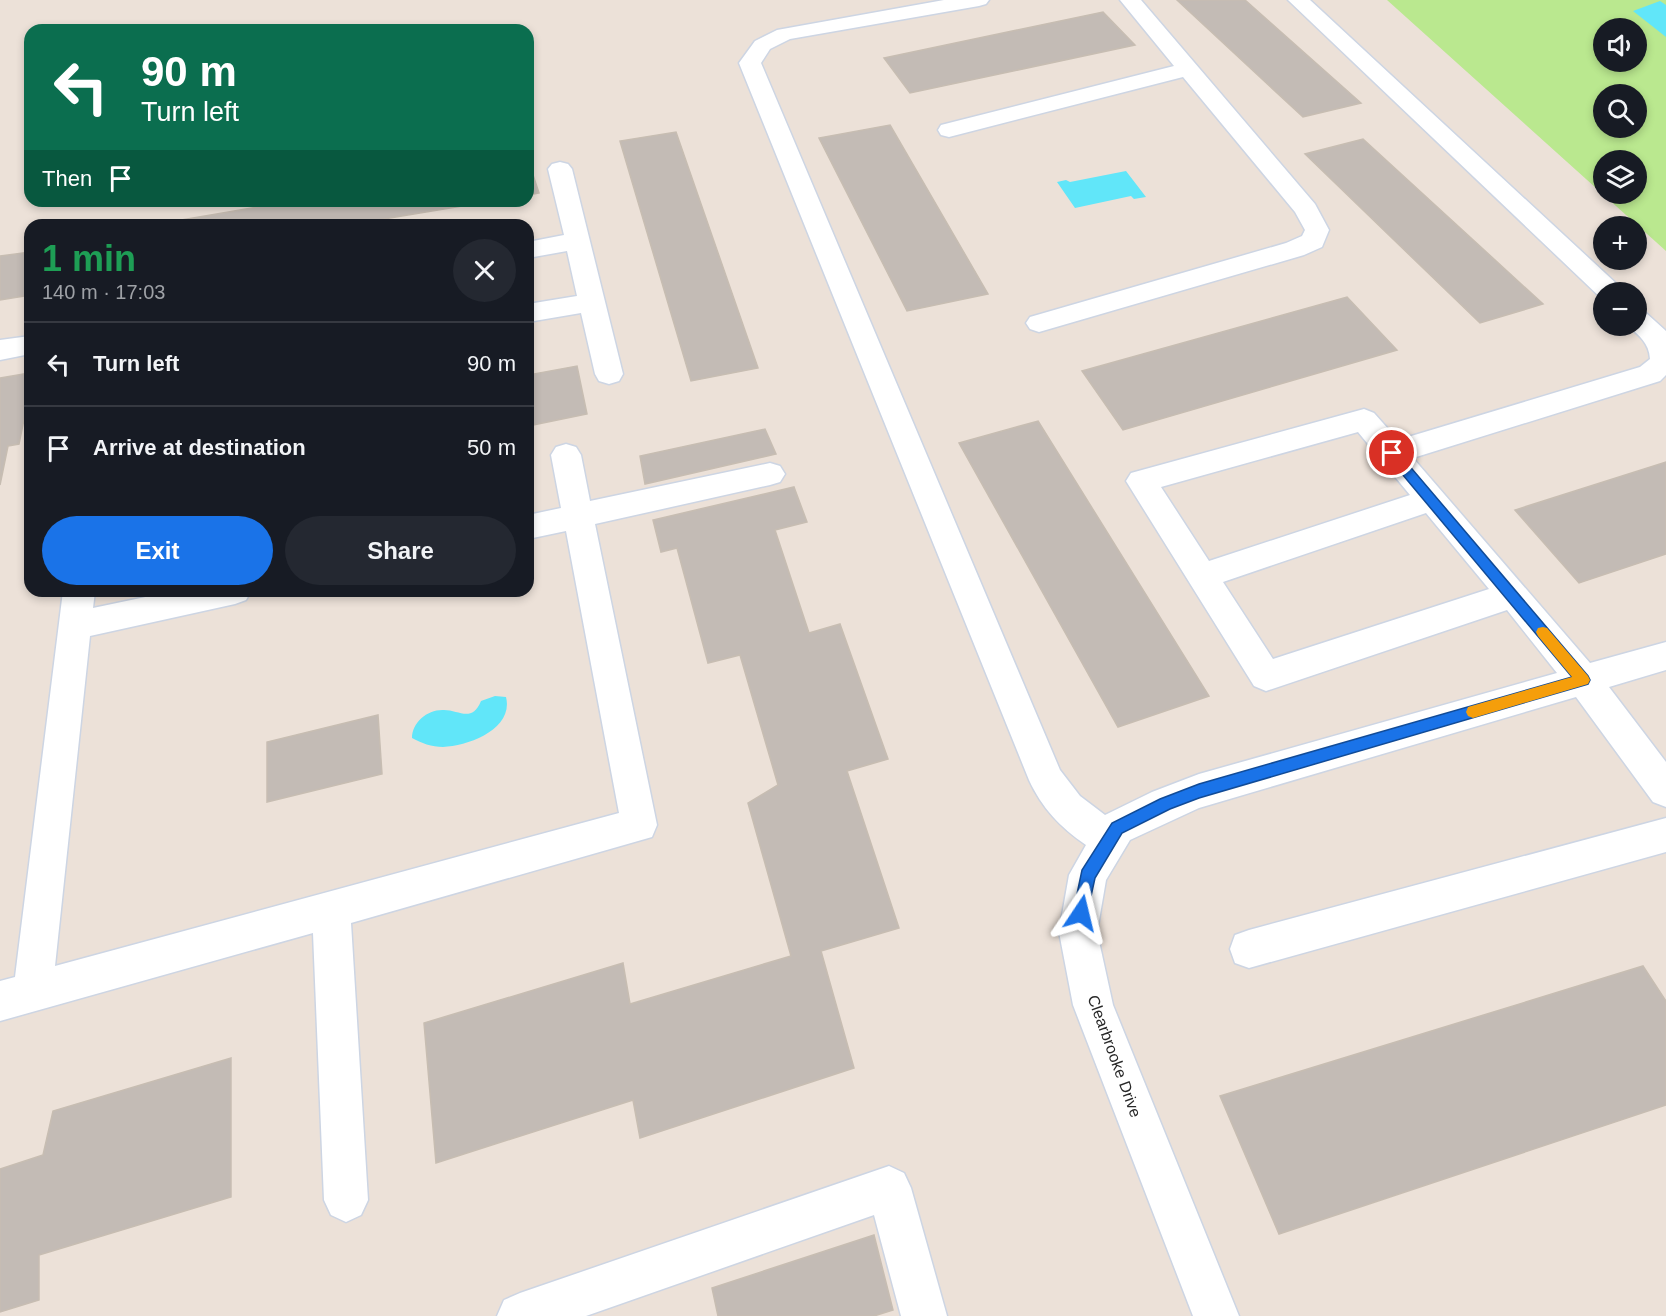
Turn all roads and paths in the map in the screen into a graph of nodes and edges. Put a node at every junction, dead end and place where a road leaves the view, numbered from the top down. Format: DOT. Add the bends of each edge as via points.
graph roads {
  1 [pos="979,0"];
  2 [pos="1130,0"];
  3 [pos="1298,0"];
  4 [pos="1188,69"];
  5 [pos="949,130"];
  6 [pos="560,169"];
  7 [pos="578,241"];
  8 [pos="534,249"];
  9 [pos="1599,282"];
  10 [pos="593,303"];
  11 [pos="534,312"];
  12 [pos="1039,323"];
  13 [pos="1647,329"];
  14 [pos="24,346"];
  15 [pos="0,350"];
  16 [pos="609,374"];
  17 [pos="1392,453"];
  18 [pos="566,455"];
  19 [pos="770,474"];
  20 [pos="1431,500"];
  21 [pos="578,516"];
  22 [pos="534,526"];
  23 [pos="1202,576"];
  24 [pos="1511,595"];
  25 [pos="78,597"];
  26 [pos="208,597"];
  27 [pos="75,626"];
  28 [pos="1666,656"];
  29 [pos="1583,680"];
  30 [pos="1666,790"];
  31 [pos="1666,835"];
  32 [pos="1110,840"];
  33 [pos="331,910"];
  34 [pos="1249,949"];
  35 [pos="16,996"];
  36 [pos="346,1200"];
  37 [pos="520,1316"];
  38 [pos="924,1316"];
  39 [pos="1216,1316"];
  1 -- 32 [label="street" via="784,34 762,45 750,63 1047,780 1072,815"];
  2 -- 4 [label="street"];
  3 -- 9 [label="street"];
  4 -- 5 [label="street"];
  4 -- 12 [label="street" via="1305,209 1317,230 1313,241"];
  6 -- 7 [label="street"];
  7 -- 8 [label="street"];
  7 -- 10 [label="street"];
  10 -- 11 [label="street"];
  10 -- 16 [label="street"];
  13 -- 17 [label="street" via="1665,353 1664,362 1650,374"];
  14 -- 15 [label="street"];
  17 -- 20 [label="street"];
  17 -- 23 [label="street" via="1364,420 1141,481"];
  18 -- 21 [label="street"];
  19 -- 21 [label="street"];
  20 -- 23 [label="street"];
  20 -- 24 [label="street"];
  21 -- 22 [label="street"];
  21 -- 33 [label="street" via="639,825"];
  23 -- 24 [label="street" via="1266,676"];
  24 -- 29 [label="street"];
  25 -- 27 [label="street"];
  26 -- 27 [label="street"];
  27 -- 35 [label="street"];
  28 -- 29 [label="street, Clearbrooke Drive"];
  29 -- 30 [label="street"];
  29 -- 32 [label="street, Clearbrooke Drive" via="1199,791 1117,828"];
  31 -- 34 [label="street"];
  32 -- 39 [label="street, Clearbrooke Drive" via="1088,876 1078,932 1093,1005"];
  33 -- 35 [label="street"];
  33 -- 36 [label="street"];
  37 -- 38 [label="street" via="889,1188"];
}
